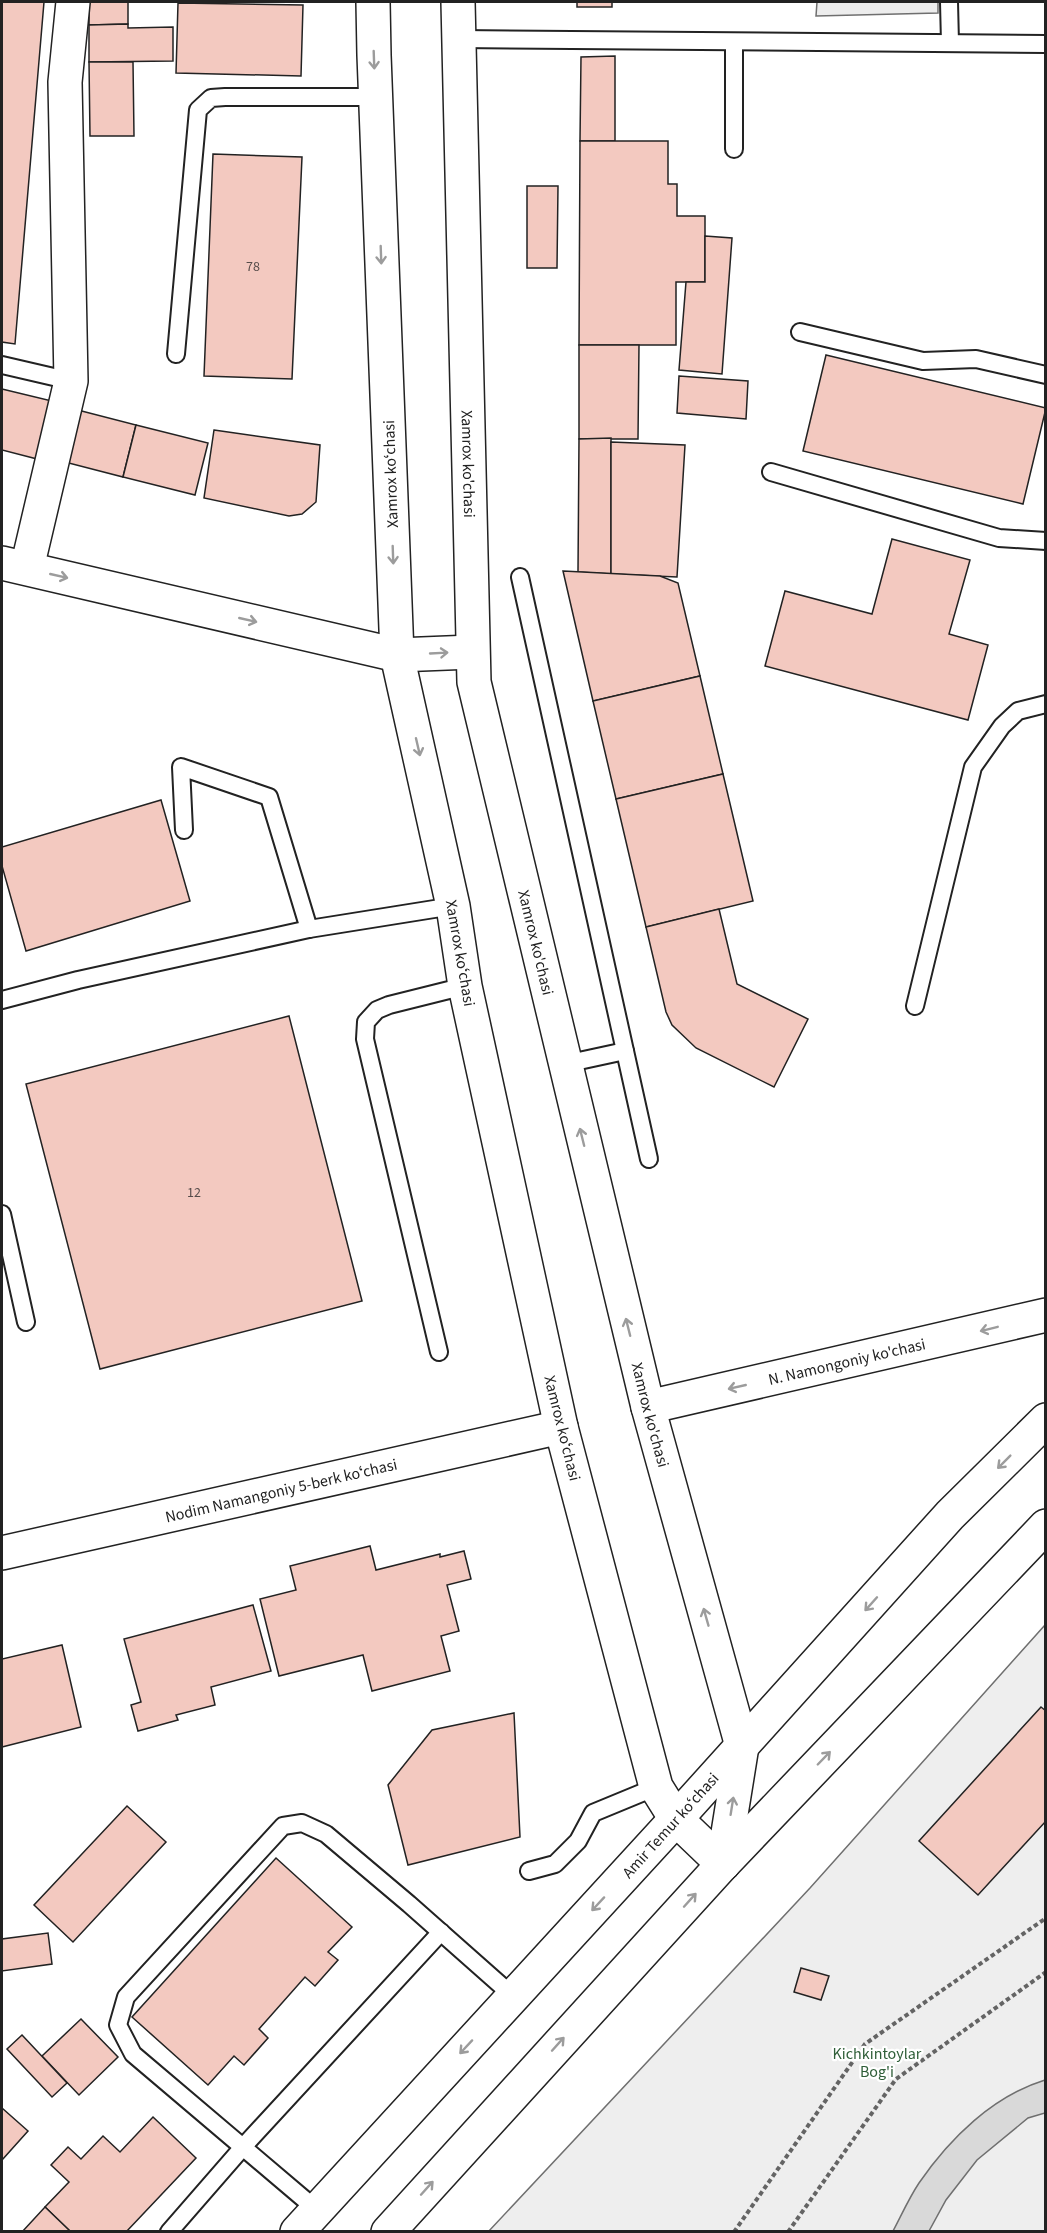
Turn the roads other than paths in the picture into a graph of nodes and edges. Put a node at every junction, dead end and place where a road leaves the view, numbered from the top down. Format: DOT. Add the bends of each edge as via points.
graph roads {
  1 [pos="73,2"];
  2 [pos="373,2"];
  3 [pos="458,2"];
  4 [pos="949,2"];
  5 [pos="459,39"];
  6 [pos="734,42"];
  7 [pos="950,43"];
  8 [pos="1046,44"];
  9 [pos="375,97"];
  10 [pos="734,149"];
  11 [pos="800,332"];
  12 [pos="176,354"];
  13 [pos="2,365"];
  14 [pos="1046,375"];
  15 [pos="70,381"];
  16 [pos="771,472"];
  17 [pos="1046,541"];
  18 [pos="14,565"];
  19 [pos="520,577"];
  20 [pos="472,652"];
  21 [pos="397,655"];
  22 [pos="1046,704"];
  23 [pos="184,830"];
  24 [pos="453,906"];
  25 [pos="309,929"];
  26 [pos="465,986"];
  27 [pos="2,1000"];
  28 [pos="915,1006"];
  29 [pos="625,1051"];
  30 [pos="565,1064"];
  31 [pos="649,1159"];
  32 [pos="2,1214"];
  33 [pos="1046,1316"];
  34 [pos="26,1322"];
  35 [pos="439,1352"];
  36 [pos="648,1407"];
  37 [pos="1046,1420"];
  38 [pos="561,1427"];
  39 [pos="1046,1526"];
  40 [pos="2,1553"];
  41 [pos="742,1746"];
  42 [pos="656,1787"];
  43 [pos="676,1819"];
  44 [pos="723,1864"];
  45 [pos="529,1871"];
  46 [pos="441,1932"];
  47 [pos="513,1996"];
  48 [pos="243,2147"];
  49 [pos="307,2221"];
  50 [pos="169,2232"];
  51 [pos="388,2232"];
  1 -- 15 [label="main road" via="65,82"];
  2 -- 9 [label="main road, Xamrox koʻchasi, one-way"];
  3 -- 5 [label="main road, Xamrox ko'chasi"];
  4 -- 7 [label="lane"];
  5 -- 6 [label="lane"];
  5 -- 20 [label="main road, Xamrox ko'chasi"];
  6 -- 7 [label="lane"];
  6 -- 10 [label="lane"];
  7 -- 8 [label="lane"];
  9 -- 12 [label="lane" via="211,98 198,110"];
  9 -- 21 [label="main road, Xamrox koʻchasi, one-way"];
  11 -- 14 [label="lane" via="923,361 976,359"];
  13 -- 15 [label="lane"];
  15 -- 18 [label="main road"];
  16 -- 17 [label="lane" via="999,538"];
  18 -- 21 [label="main road, one-way"];
  19 -- 29 [label="lane"];
  21 -- 20 [label="main road, one-way"];
  20 -- 30 [label="main road, Xamrox ko'chasi" via="474,682"];
  21 -- 24 [label="main road, Xamrox koʻchasi, one-way"];
  22 -- 28 [label="lane" via="1018,711 1002,726 973,767"];
  23 -- 25 [label="lane" via="181,767 269,797"];
  24 -- 25 [label="lane"];
  24 -- 26 [label="main road, Xamrox koʻchasi"];
  25 -- 27 [label="lane"];
  26 -- 35 [label="lane" via="389,1005 377,1010 366,1022 365,1040"];
  26 -- 38 [label="main road, Xamrox koʻchasi"];
  29 -- 30 [label="lane"];
  29 -- 31 [label="lane"];
  36 -- 30 [label="main road, Xamrox ko'chasi, one-way"];
  32 -- 34 [label="lane"];
  33 -- 36 [label="main road, N. Namongoniy ko'chasi, one-way"];
  41 -- 36 [label="main road, Xamrox ko'chasi, one-way"];
  37 -- 41 [label="main road, Amir Temur koʻchasi, one-way" via="950,1515"];
  38 -- 40 [label="main road, Nodim Namangoniy 5-berk koʻchasi"];
  38 -- 42 [label="main road, Xamrox koʻchasi"];
  44 -- 39 [label="main road, one-way"];
  41 -- 43 [label="main road, Amir Temur koʻchasi"];
  44 -- 41 [label="main road, Xamrox ko'chasi, one-way"];
  42 -- 43 [label="main road, Xamrox koʻchasi"];
  42 -- 45 [label="lane" via="593,1813 578,1841 555,1864"];
  43 -- 44 [label="main road, Xamrox koʻchasi"];
  43 -- 47 [label="main road, Amir Temur koʻchasi, one-way"];
  51 -- 44 [label="main road, one-way"];
  46 -- 47 [label="lane"];
  46 -- 48 [label="lane"];
  46 -- 48 [label="lane" via="326,1834 302,1823 283,1826 126,1997 118,2025 133,2054"];
  47 -- 49 [label="main road, Amir Temur koʻchasi, one-way"];
  48 -- 49 [label="lane"];
  48 -- 50 [label="lane"];
}
